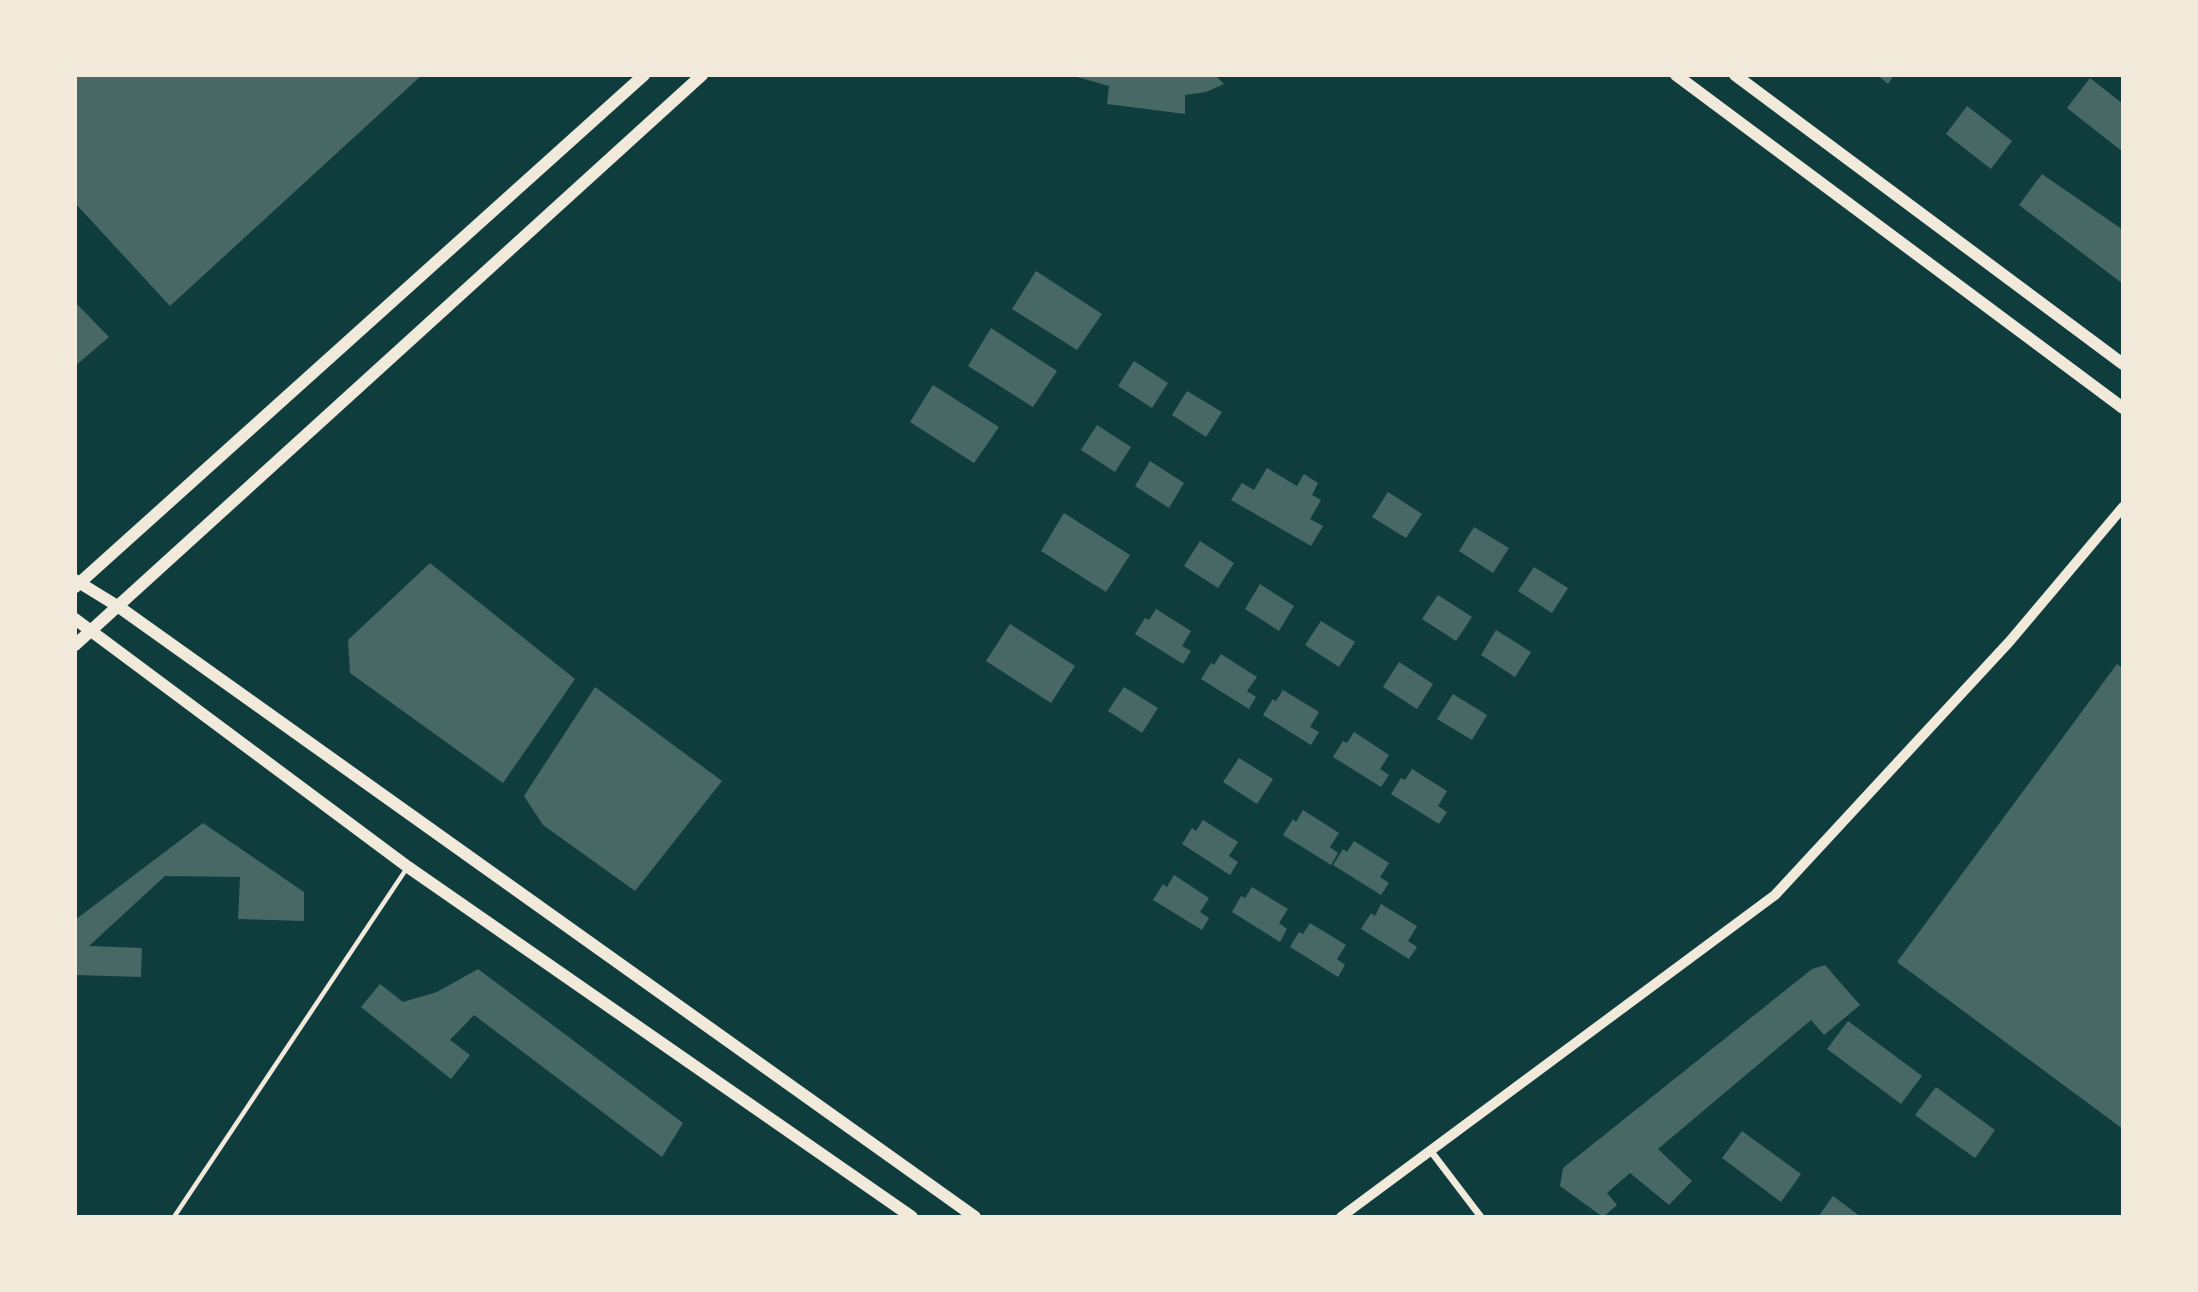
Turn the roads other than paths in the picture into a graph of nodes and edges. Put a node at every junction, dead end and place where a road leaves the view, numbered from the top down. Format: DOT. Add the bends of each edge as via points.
graph roads {
  1 [pos="644,75"];
  2 [pos="702,75"];
  3 [pos="1675,75"];
  4 [pos="1735,75"];
  5 [pos="2123,364"];
  6 [pos="2123,408"];
  7 [pos="2123,507"];
  8 [pos="77,583"];
  9 [pos="119,607"];
  10 [pos="75,619"];
  11 [pos="91,631"];
  12 [pos="75,645"];
  13 [pos="408,866"];
  14 [pos="1430,1150"];
  15 [pos="174,1217"];
  16 [pos="912,1217"];
  17 [pos="975,1217"];
  18 [pos="1341,1217"];
  19 [pos="1481,1217"];
  1 -- 8 [label="main road"];
  2 -- 9 [label="main road"];
  3 -- 6 [label="main road"];
  4 -- 5 [label="main road"];
  7 -- 14 [label="street" via="2010,641 1775,894"];
  8 -- 9 [label="main road"];
  9 -- 11 [label="main road"];
  9 -- 17 [label="main road"];
  10 -- 11 [label="main road"];
  11 -- 12 [label="main road"];
  11 -- 13 [label="main road"];
  13 -- 15 [label="lane"];
  13 -- 16 [label="main road"];
  14 -- 18 [label="street"];
  14 -- 19 [label="street"];
}
